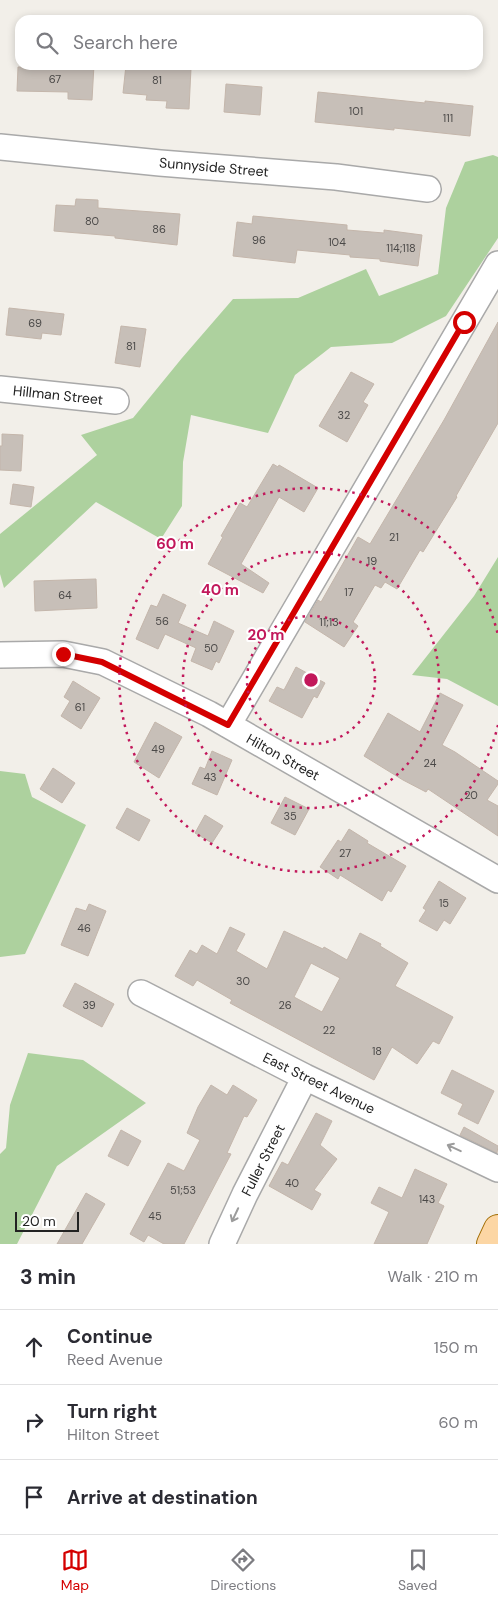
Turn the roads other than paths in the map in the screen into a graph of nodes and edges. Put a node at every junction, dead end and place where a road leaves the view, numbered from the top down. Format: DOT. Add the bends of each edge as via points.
graph roads {
  1 [pos="0,147"];
  2 [pos="428,189"];
  3 [pos="498,264"];
  4 [pos="0,389"];
  5 [pos="116,400"];
  6 [pos="0,656"];
  7 [pos="228,725"];
  8 [pos="498,880"];
  9 [pos="142,993"];
  10 [pos="305,1078"];
  11 [pos="498,1169"];
  12 [pos="498,1229"];
  13 [pos="222,1244"];
  14 [pos="491,1244"];
  1 -- 2 [label="street, Sunnyside Street" via="336,176"];
  3 -- 7 [label="street"];
  4 -- 5 [label="street, Hillman Street"];
  6 -- 7 [label="street, Hilton Street" via="63,654 102,662"];
  7 -- 8 [label="street, Hilton Street"];
  9 -- 10 [label="street, East Street Avenue"];
  11 -- 10 [label="street, East Street Avenue, one-way"];
  10 -- 13 [label="street, Fuller Street, one-way"];
  12 -- 14 [label="main road"];
}
